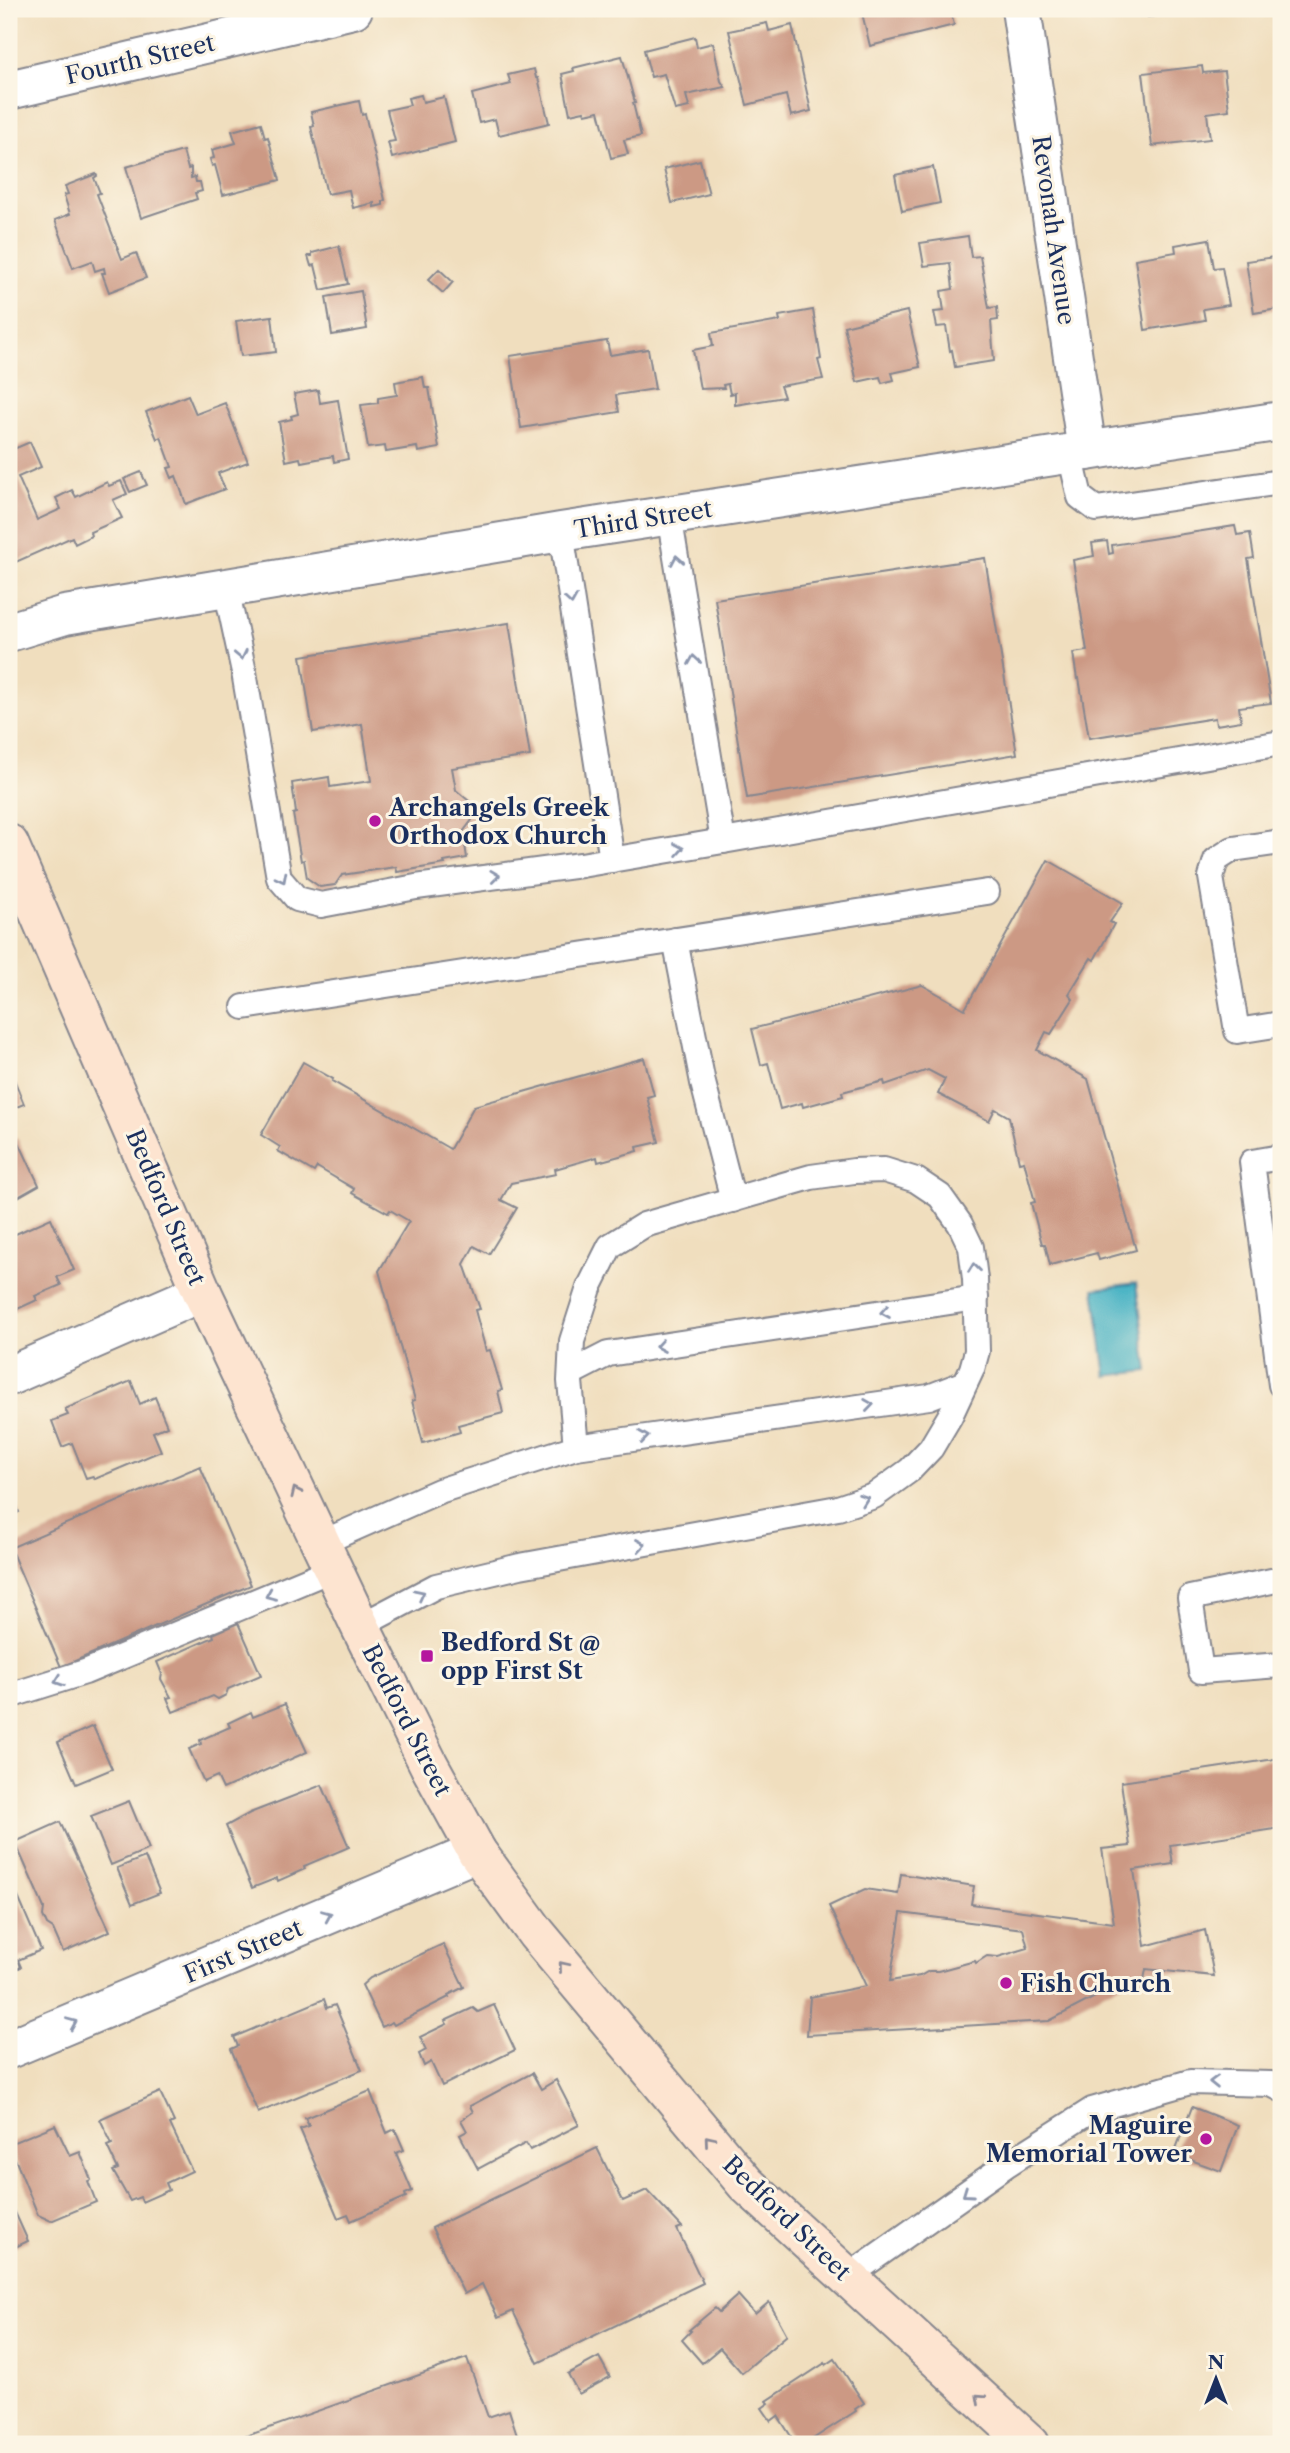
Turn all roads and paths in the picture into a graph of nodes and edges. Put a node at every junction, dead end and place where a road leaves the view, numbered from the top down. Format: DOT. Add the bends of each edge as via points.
graph roads {
  1 [pos="353,9"];
  2 [pos="1021,9"];
  3 [pos="9,90"];
  4 [pos="1281,421"];
  5 [pos="1078,452"];
  6 [pos="1281,482"];
  7 [pos="669,515"];
  8 [pos="561,532"];
  9 [pos="226,588"];
  10 [pos="9,632"];
  11 [pos="1281,743"];
  12 [pos="723,841"];
  13 [pos="1281,842"];
  14 [pos="9,844"];
  15 [pos="611,860"];
  16 [pos="987,892"];
  17 [pos="675,940"];
  18 [pos="244,1007"];
  19 [pos="1281,1024"];
  20 [pos="1281,1157"];
  21 [pos="733,1200"];
  22 [pos="202,1292"];
  23 [pos="976,1298"];
  24 [pos="571,1373"];
  25 [pos="9,1376"];
  26 [pos="965,1383"];
  27 [pos="1281,1385"];
  28 [pos="576,1447"];
  29 [pos="327,1556"];
  30 [pos="1281,1579"];
  31 [pos="360,1626"];
  32 [pos="1281,1665"];
  33 [pos="16,1695"];
  34 [pos="477,1852"];
  35 [pos="9,2049"];
  36 [pos="1281,2089"];
  37 [pos="847,2277"];
  38 [pos="1022,2443"];
  1 -- 3 [label="street, Fourth Street"];
  2 -- 5 [label="street, Revonah Avenue"];
  4 -- 5 [label="street, Third Street"];
  5 -- 6 [label="lane" via="1080,497 1096,509"];
  5 -- 7 [label="street, Third Street"];
  7 -- 8 [label="street, Third Street"];
  12 -- 7 [label="lane, one-way"];
  8 -- 9 [label="street, Third Street"];
  8 -- 15 [label="lane, one-way"];
  9 -- 10 [label="street, Third Street" via="65,615"];
  9 -- 15 [label="lane, one-way" via="279,878 297,899 321,905"];
  11 -- 12 [label="lane"];
  15 -- 12 [label="lane, one-way"];
  13 -- 19 [label="lane" via="1233,849 1216,860 1211,877 1237,1031"];
  14 -- 22 [label="main road, Bedford Street"];
  16 -- 17 [label="lane"];
  17 -- 18 [label="lane"];
  17 -- 21 [label="lane" via="703,1083"];
  20 -- 27 [label="lane" via="1252,1162"];
  23 -- 21 [label="lane, one-way" via="971,1247 960,1224 940,1196 916,1180 884,1170 853,1171 811,1177"];
  21 -- 24 [label="lane" via="644,1225 610,1246 589,1288 572,1341"];
  22 -- 25 [label="street"];
  29 -- 22 [label="main road, Bedford Street, one-way"];
  23 -- 24 [label="lane, one-way" via="608,1354"];
  23 -- 26 [label="lane" via="977,1351"];
  24 -- 28 [label="lane"];
  28 -- 26 [label="lane, one-way" via="929,1396"];
  31 -- 26 [label="lane, one-way" via="436,1586 520,1566 838,1508 874,1496 910,1470 931,1447"];
  28 -- 29 [label="lane" via="439,1491"];
  29 -- 31 [label="main road, Bedford Street"];
  29 -- 33 [label="lane, one-way" via="85,1672"];
  30 -- 32 [label="lane" via="1190,1598 1201,1671"];
  31 -- 34 [label="main road, Bedford Street"];
  35 -- 34 [label="street, First Street, one-way"];
  37 -- 34 [label="main road, Bedford Street, one-way" via="746,2184 536,1933"];
  36 -- 37 [label="lane, one-way" via="1271,2084 1190,2082 1092,2110"];
  38 -- 37 [label="main road, Bedford Street, one-way"];
}
